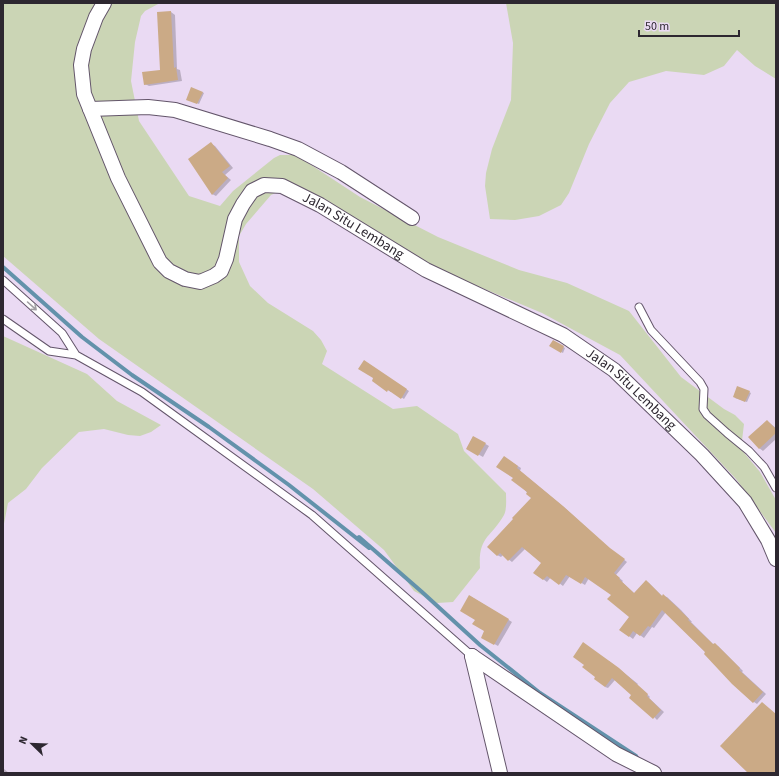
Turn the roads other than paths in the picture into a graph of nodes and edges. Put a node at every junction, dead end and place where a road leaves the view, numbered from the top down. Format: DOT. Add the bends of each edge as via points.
graph roads {
  1 [pos="104,3"];
  2 [pos="90,110"];
  3 [pos="412,218"];
  4 [pos="3,280"];
  5 [pos="639,307"];
  6 [pos="3,320"];
  7 [pos="76,355"];
  8 [pos="776,488"];
  9 [pos="776,559"];
  10 [pos="472,656"];
  11 [pos="500,773"];
  12 [pos="654,773"];
  1 -- 2 [label="street, Jalan Situ Lembang" via="84,49 84,94"];
  2 -- 3 [label="street" via="148,107 175,110 284,144 341,172"];
  2 -- 9 [label="street, Jalan Situ Lembang" via="118,178 160,262 169,271 185,279 200,282 221,271 236,219 252,191 264,185 282,186 320,205 426,270 564,335 614,370 702,455 744,502 768,540"];
  4 -- 7 [label="lane, one-way" via="62,333"];
  5 -- 8 [label="lane" via="651,330 700,382 704,390 703,409 707,415 749,451 764,467"];
  6 -- 7 [label="lane" via="49,351"];
  7 -- 10 [label="lane" via="142,392 312,515"];
  10 -- 11 [label="street"];
  10 -- 12 [label="street" via="616,754"];
}
